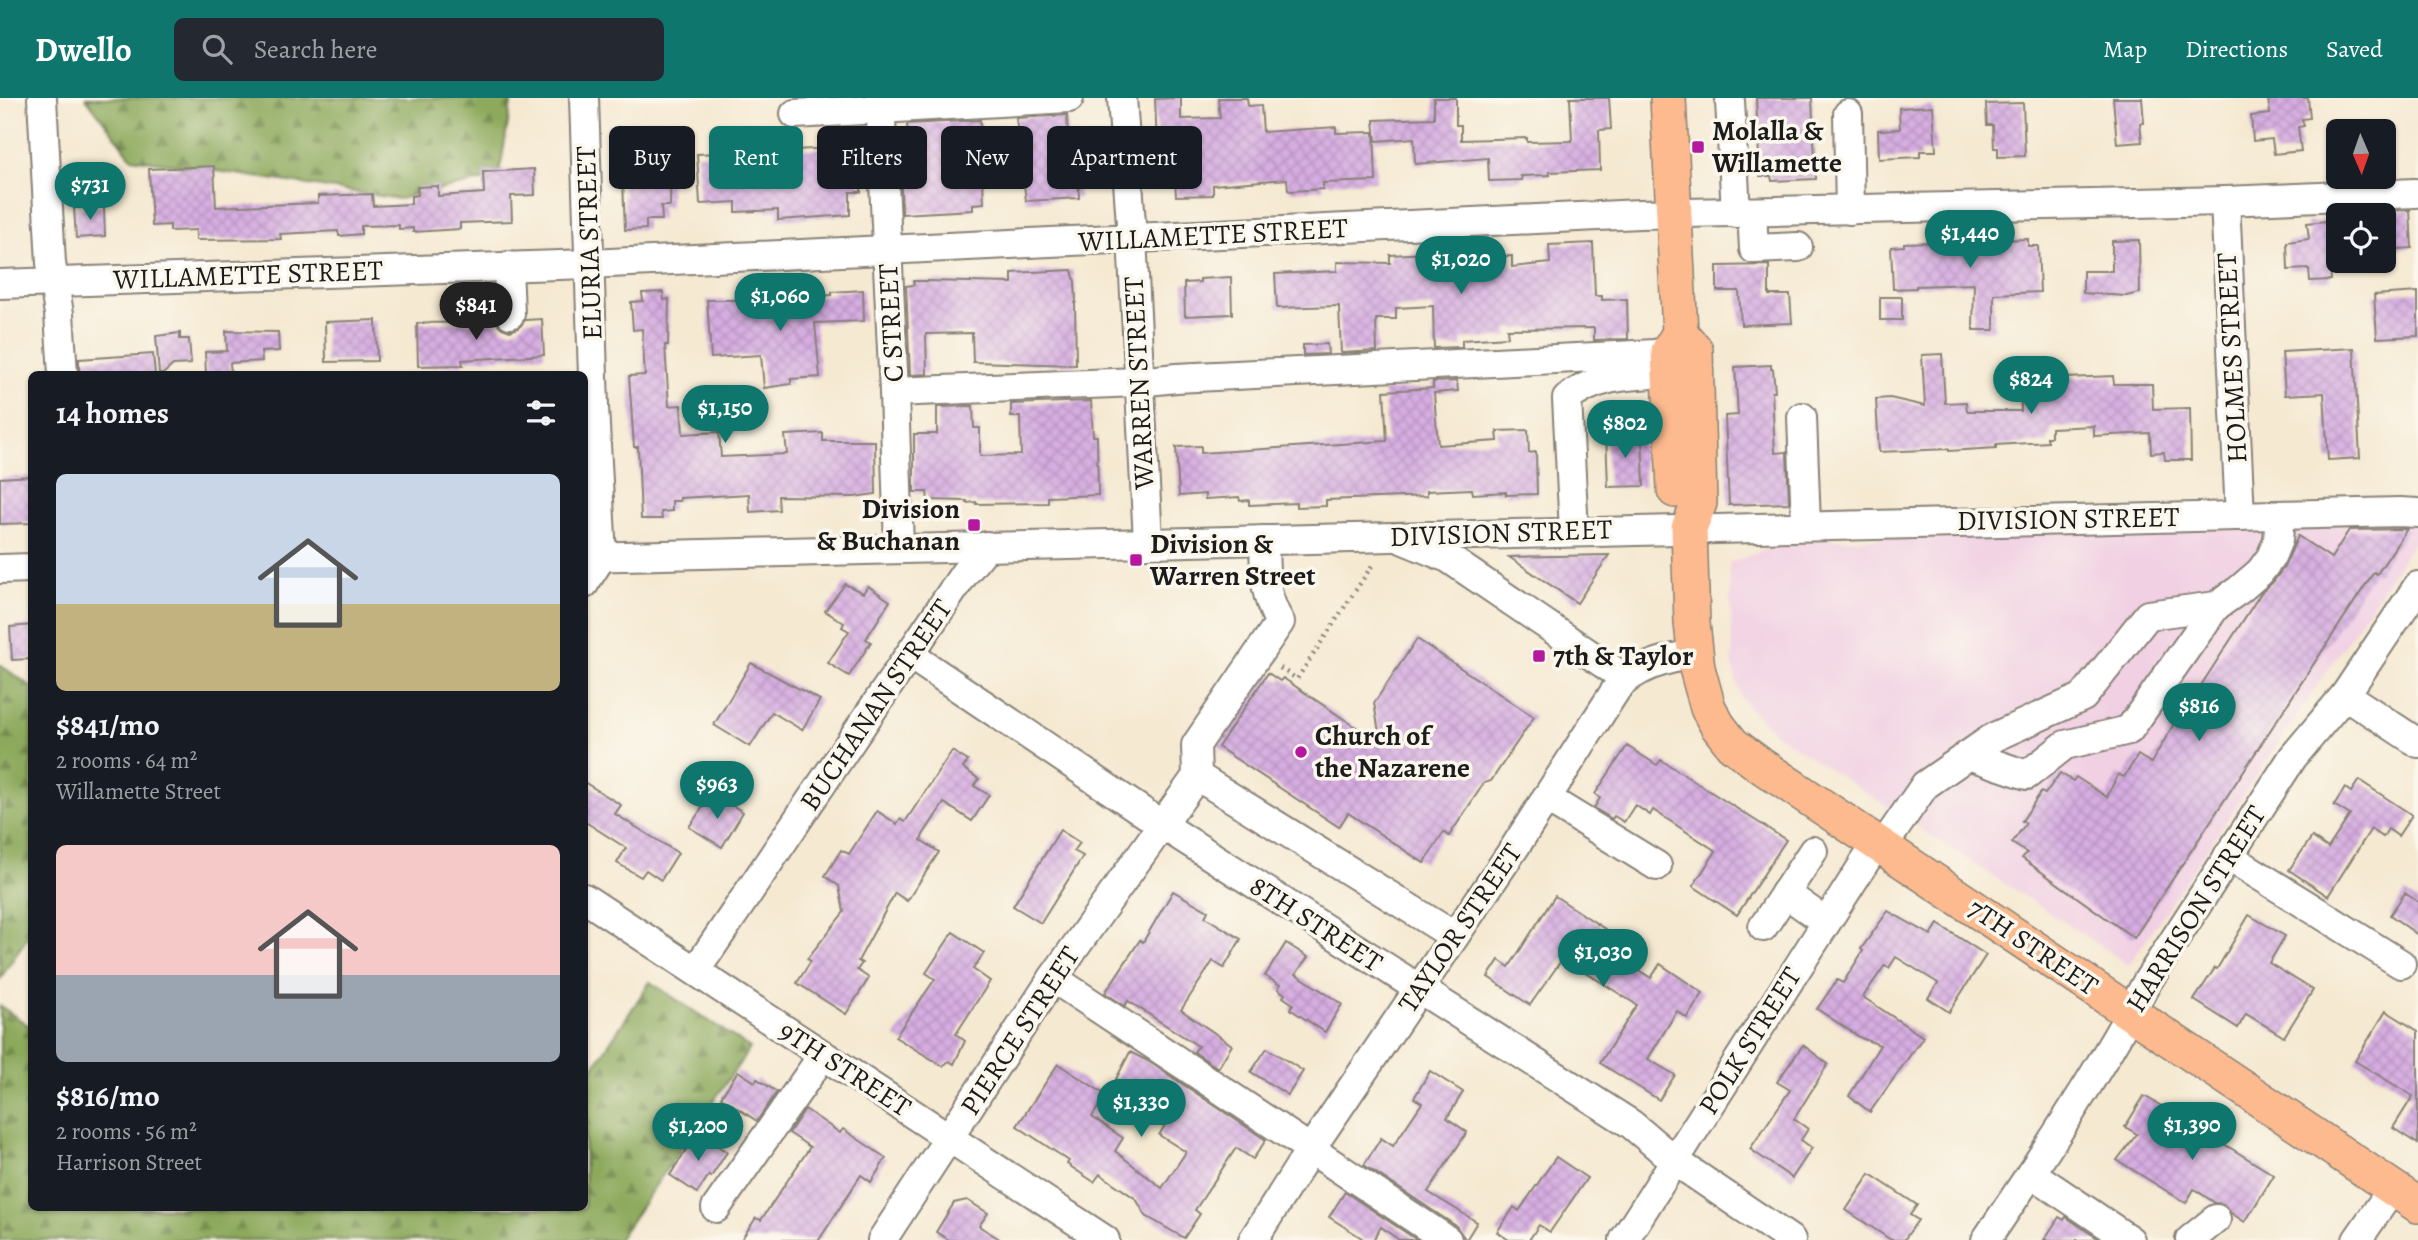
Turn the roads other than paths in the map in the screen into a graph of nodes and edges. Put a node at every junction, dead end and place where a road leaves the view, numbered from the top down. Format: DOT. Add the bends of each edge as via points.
graph roads {
  1 [pos="42,98"];
  2 [pos="584,98"];
  3 [pos="1069,98"];
  4 [pos="1122,98"];
  5 [pos="1668,98"];
  6 [pos="1730,101"];
  7 [pos="880,104"];
  8 [pos="795,114"];
  9 [pos="1848,114"];
  10 [pos="2415,193"];
  11 [pos="2225,201"];
  12 [pos="1850,210"];
  13 [pos="1744,213"];
  14 [pos="1676,214"];
  15 [pos="1132,239"];
  16 [pos="1798,247"];
  17 [pos="888,250"];
  18 [pos="589,264"];
  19 [pos="508,266"];
  20 [pos="54,282"];
  21 [pos="0,284"];
  22 [pos="510,314"];
  23 [pos="1673,352"];
  24 [pos="62,371"];
  25 [pos="1138,382"];
  26 [pos="894,392"];
  27 [pos="1802,417"];
  28 [pos="2418,513"];
  29 [pos="2280,515"];
  30 [pos="2240,516"];
  31 [pos="1805,525"];
  32 [pos="1689,528"];
  33 [pos="1574,531"];
  34 [pos="1264,540"];
  35 [pos="1148,541"];
  36 [pos="987,546"];
  37 [pos="1383,546"];
  38 [pos="898,548"];
  39 [pos="593,556"];
  40 [pos="28,568"];
  41 [pos="0,569"];
  42 [pos="2418,586"];
  43 [pos="2216,606"];
  44 [pos="1695,653"];
  45 [pos="910,655"];
  46 [pos="1626,679"];
  47 [pos="2345,695"];
  48 [pos="2418,743"];
  49 [pos="1968,755"];
  50 [pos="1197,776"];
  51 [pos="1546,798"];
  52 [pos="1161,824"];
  53 [pos="1880,844"];
  54 [pos="1813,851"];
  55 [pos="2228,856"];
  56 [pos="1657,866"];
  57 [pos="1785,892"];
  58 [pos="588,901"];
  59 [pos="1826,922"];
  60 [pos="1763,927"];
  61 [pos="1454,936"];
  62 [pos="2401,964"];
  63 [pos="696,970"];
  64 [pos="1053,978"];
  65 [pos="1418,990"];
  66 [pos="2131,1012"];
  67 [pos="823,1055"];
  68 [pos="949,1137"];
  69 [pos="1310,1150"];
  70 [pos="1675,1161"];
  71 [pos="2031,1173"];
  72 [pos="2405,1197"];
  73 [pos="716,1208"];
  74 [pos="2216,1219"];
  75 [pos="1076,1232"];
  76 [pos="882,1240"];
  77 [pos="1105,1240"];
  78 [pos="1253,1240"];
  79 [pos="1447,1240"];
  80 [pos="1624,1240"];
  81 [pos="1791,1240"];
  82 [pos="1986,1240"];
  83 [pos="2130,1240"];
  84 [pos="2190,1240"];
  85 [pos="2357,1240"];
  1 -- 20 [label="street"];
  2 -- 18 [label="street, ELURIA STREET"];
  3 -- 7 [label="street"];
  4 -- 15 [label="street, WARREN STREET"];
  5 -- 14 [label="main road"];
  6 -- 13 [label="street"];
  7 -- 8 [label="street"];
  7 -- 17 [label="street, C STREET"];
  9 -- 12 [label="street"];
  10 -- 11 [label="street, WILLAMETTE STREET"];
  11 -- 12 [label="street, WILLAMETTE STREET"];
  11 -- 30 [label="street, HOLMES STREET"];
  12 -- 13 [label="street, WILLAMETTE STREET"];
  13 -- 14 [label="street, WILLAMETTE STREET"];
  13 -- 16 [label="street" via="1754,249"];
  14 -- 15 [label="street, WILLAMETTE STREET"];
  14 -- 23 [label="main road"];
  15 -- 17 [label="street, WILLAMETTE STREET"];
  15 -- 25 [label="street, WARREN STREET"];
  17 -- 18 [label="street, WILLAMETTE STREET"];
  17 -- 26 [label="street, C STREET"];
  18 -- 19 [label="street, WILLAMETTE STREET"];
  18 -- 39 [label="street, ELURIA STREET"];
  19 -- 20 [label="street, WILLAMETTE STREET"];
  19 -- 22 [label="street"];
  20 -- 21 [label="street, WILLAMETTE STREET"];
  20 -- 24 [label="street"];
  23 -- 25 [label="street"];
  23 -- 32 [label="main road, 7TH STREET" via="1695,351 1699,503"];
  23 -- 33 [label="street" via="1605,378 1567,399"];
  25 -- 26 [label="street"];
  25 -- 35 [label="street, WARREN STREET"];
  26 -- 38 [label="street, C STREET"];
  27 -- 31 [label="street"];
  28 -- 29 [label="street, DIVISION STREET"];
  29 -- 30 [label="street, DIVISION STREET"];
  29 -- 43 [label="street" via="2271,557 2260,572"];
  30 -- 31 [label="street, DIVISION STREET"];
  31 -- 32 [label="street, DIVISION STREET"];
  32 -- 33 [label="street, DIVISION STREET"];
  32 -- 44 [label="main road, 7TH STREET"];
  33 -- 37 [label="street, DIVISION STREET"];
  34 -- 35 [label="street, DIVISION STREET"];
  34 -- 37 [label="street, DIVISION STREET"];
  34 -- 50 [label="street" via="1266,592 1280,622 1196,745"];
  35 -- 36 [label="street, DIVISION STREET"];
  36 -- 38 [label="street, DIVISION STREET"];
  36 -- 45 [label="street, BUCHANAN STREET"];
  37 -- 46 [label="street" via="1408,541 1448,558"];
  38 -- 39 [label="street, DIVISION STREET"];
  40 -- 41 [label="street"];
  42 -- 47 [label="street, HARRISON STREET"];
  43 -- 49 [label="street, POLK STREET" via="2148,615 2083,697 1994,737"];
  43 -- 49 [label="street" via="2129,730 2064,745 2027,775"];
  44 -- 46 [label="street, TAYLOR STREET" via="1655,663"];
  44 -- 53 [label="main road, 7TH STREET" via="1708,708 1732,744"];
  45 -- 52 [label="street, 8TH STREET"];
  45 -- 63 [label="street, BUCHANAN STREET"];
  46 -- 51 [label="street, TAYLOR STREET"];
  47 -- 48 [label="street"];
  47 -- 55 [label="street, HARRISON STREET" via="2293,757"];
  49 -- 53 [label="street, POLK STREET" via="1925,785"];
  50 -- 52 [label="street, PIERCE STREET"];
  50 -- 61 [label="street"];
  51 -- 56 [label="street"];
  51 -- 61 [label="street, TAYLOR STREET"];
  52 -- 64 [label="street, PIERCE STREET"];
  52 -- 65 [label="street, 8TH STREET"];
  53 -- 59 [label="street, POLK STREET"];
  53 -- 66 [label="main road, 7TH STREET"];
  54 -- 57 [label="street"];
  55 -- 62 [label="street"];
  55 -- 66 [label="street, HARRISON STREET"];
  57 -- 59 [label="street"];
  57 -- 60 [label="street"];
  58 -- 63 [label="street, 9TH STREET"];
  59 -- 70 [label="street, POLK STREET"];
  61 -- 65 [label="street, TAYLOR STREET"];
  63 -- 67 [label="street, 9TH STREET"];
  64 -- 68 [label="street, PIERCE STREET"];
  64 -- 69 [label="street"];
  65 -- 69 [label="street, TAYLOR STREET"];
  65 -- 70 [label="street, 8TH STREET" via="1631,1124"];
  66 -- 71 [label="street, HARRISON STREET"];
  66 -- 72 [label="main road, 7TH STREET"];
  67 -- 68 [label="street, 9TH STREET"];
  67 -- 73 [label="street"];
  68 -- 75 [label="street, 9TH STREET"];
  68 -- 76 [label="street, PIERCE STREET"];
  69 -- 78 [label="street, TAYLOR STREET"];
  69 -- 79 [label="street"];
  70 -- 80 [label="street, POLK STREET"];
  70 -- 81 [label="street, 8TH STREET"];
  71 -- 82 [label="street, HARRISON STREET"];
  71 -- 83 [label="street"];
  72 -- 85 [label="street"];
  74 -- 84 [label="street"];
  75 -- 77 [label="street, 9TH STREET"];
}
